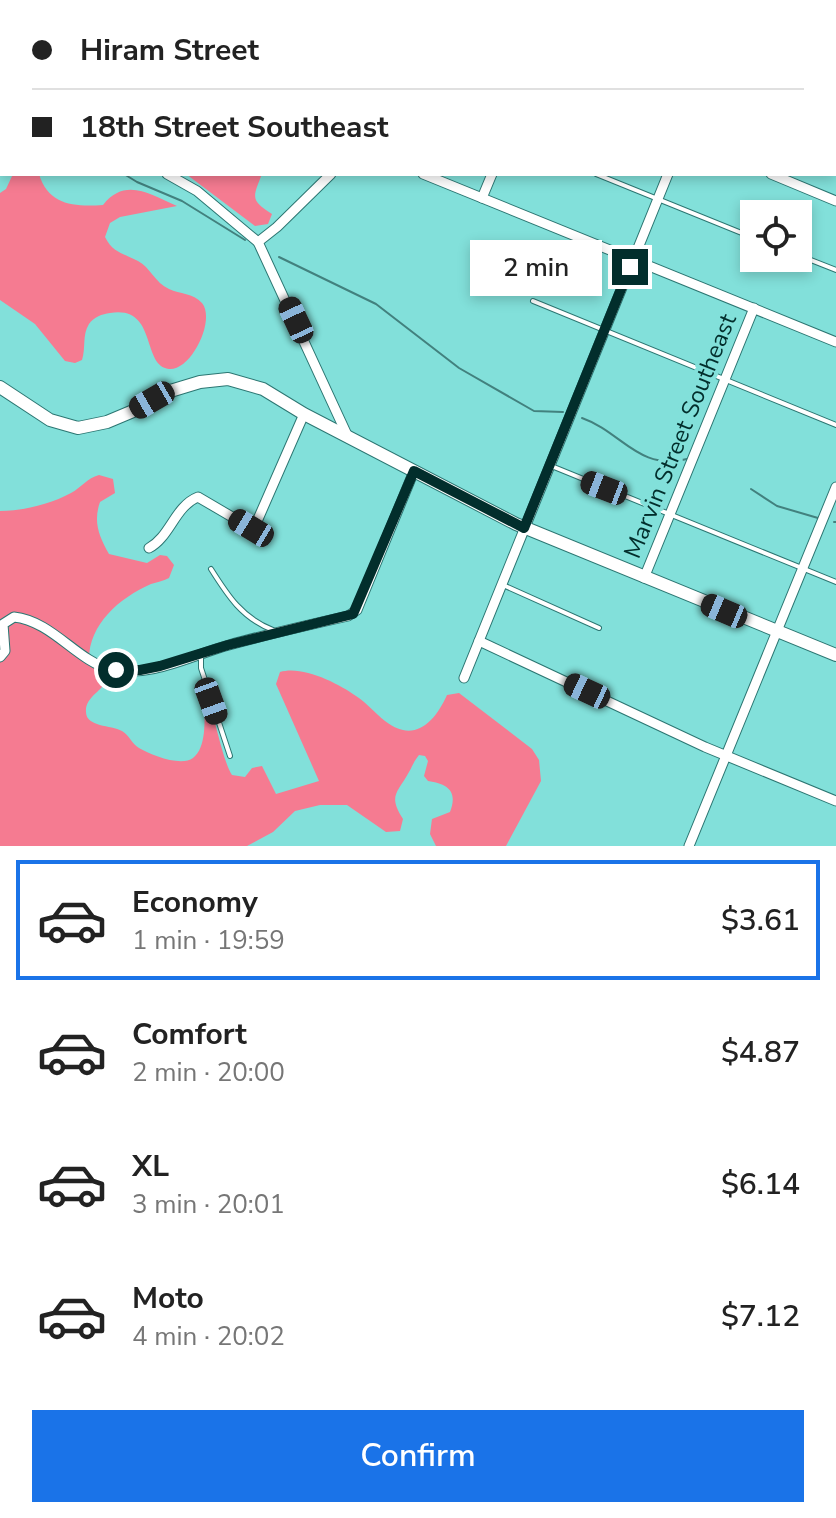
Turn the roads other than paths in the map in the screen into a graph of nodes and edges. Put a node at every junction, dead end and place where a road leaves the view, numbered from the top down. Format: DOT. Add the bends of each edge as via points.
graph roads {
  1 [pos="171,176"];
  2 [pos="329,176"];
  3 [pos="428,176"];
  4 [pos="491,176"];
  5 [pos="601,176"];
  6 [pos="667,176"];
  7 [pos="776,176"];
  8 [pos="482,198"];
  9 [pos="658,198"];
  10 [pos="836,201"];
  11 [pos="740,232"];
  12 [pos="258,242"];
  13 [pos="633,259"];
  14 [pos="812,261"];
  15 [pos="836,270"];
  16 [pos="533,301"];
  17 [pos="754,308"];
  18 [pos="604,331"];
  19 [pos="836,342"];
  20 [pos="725,380"];
  21 [pos="0,387"];
  22 [pos="304,414"];
  23 [pos="836,425"];
  24 [pos="348,437"];
  25 [pos="549,465"];
  26 [pos="414,471"];
  27 [pos="836,487"];
  28 [pos="670,515"];
  29 [pos="524,528"];
  30 [pos="149,548"];
  31 [pos="211,569"];
  32 [pos="803,569"];
  33 [pos="644,578"];
  34 [pos="836,582"];
  35 [pos="502,584"];
  36 [pos="599,628"];
  37 [pos="279,632"];
  38 [pos="778,632"];
  39 [pos="479,641"];
  40 [pos="201,653"];
  41 [pos="836,655"];
  42 [pos="0,657"];
  43 [pos="464,678"];
  44 [pos="230,756"];
  45 [pos="727,757"];
  46 [pos="836,801"];
  47 [pos="689,846"];
  1 -- 12 [label="street"];
  2 -- 12 [label="street"];
  3 -- 8 [label="street"];
  4 -- 8 [label="street"];
  5 -- 9 [label="lane"];
  6 -- 9 [label="street"];
  7 -- 10 [label="street"];
  8 -- 13 [label="street"];
  9 -- 11 [label="lane"];
  9 -- 13 [label="street"];
  12 -- 24 [label="street"];
  13 -- 17 [label="street"];
  13 -- 18 [label="street"];
  14 -- 15 [label="lane"];
  16 -- 18 [label="lane"];
  17 -- 19 [label="street"];
  17 -- 20 [label="street, Marvin Street Southeast"];
  18 -- 20 [label="lane"];
  18 -- 25 [label="street"];
  20 -- 23 [label="lane"];
  20 -- 28 [label="street, Marvin Street Southeast"];
  21 -- 22 [label="street" via="50,420 78,428 107,422 167,392 228,379 263,389"];
  22 -- 24 [label="street"];
  22 -- 30 [label="street" via="255,526 198,497"];
  24 -- 26 [label="street"];
  25 -- 28 [label="lane"];
  25 -- 29 [label="street"];
  26 -- 29 [label="street"];
  26 -- 37 [label="street" via="357,610"];
  27 -- 32 [label="street"];
  28 -- 32 [label="lane"];
  28 -- 33 [label="street, Marvin Street Southeast"];
  29 -- 33 [label="street"];
  29 -- 35 [label="street"];
  31 -- 37 [label="lane" via="234,605"];
  32 -- 34 [label="lane"];
  32 -- 38 [label="street"];
  33 -- 38 [label="street"];
  35 -- 36 [label="lane"];
  35 -- 39 [label="street"];
  37 -- 40 [label="street"];
  38 -- 41 [label="street"];
  38 -- 45 [label="street"];
  39 -- 43 [label="street"];
  39 -- 45 [label="street"];
  40 -- 42 [label="street" via="140,670 105,668 31,620 14,617 3,624"];
  40 -- 44 [label="lane" via="201,668"];
  45 -- 46 [label="street"];
  45 -- 47 [label="street"];
}
